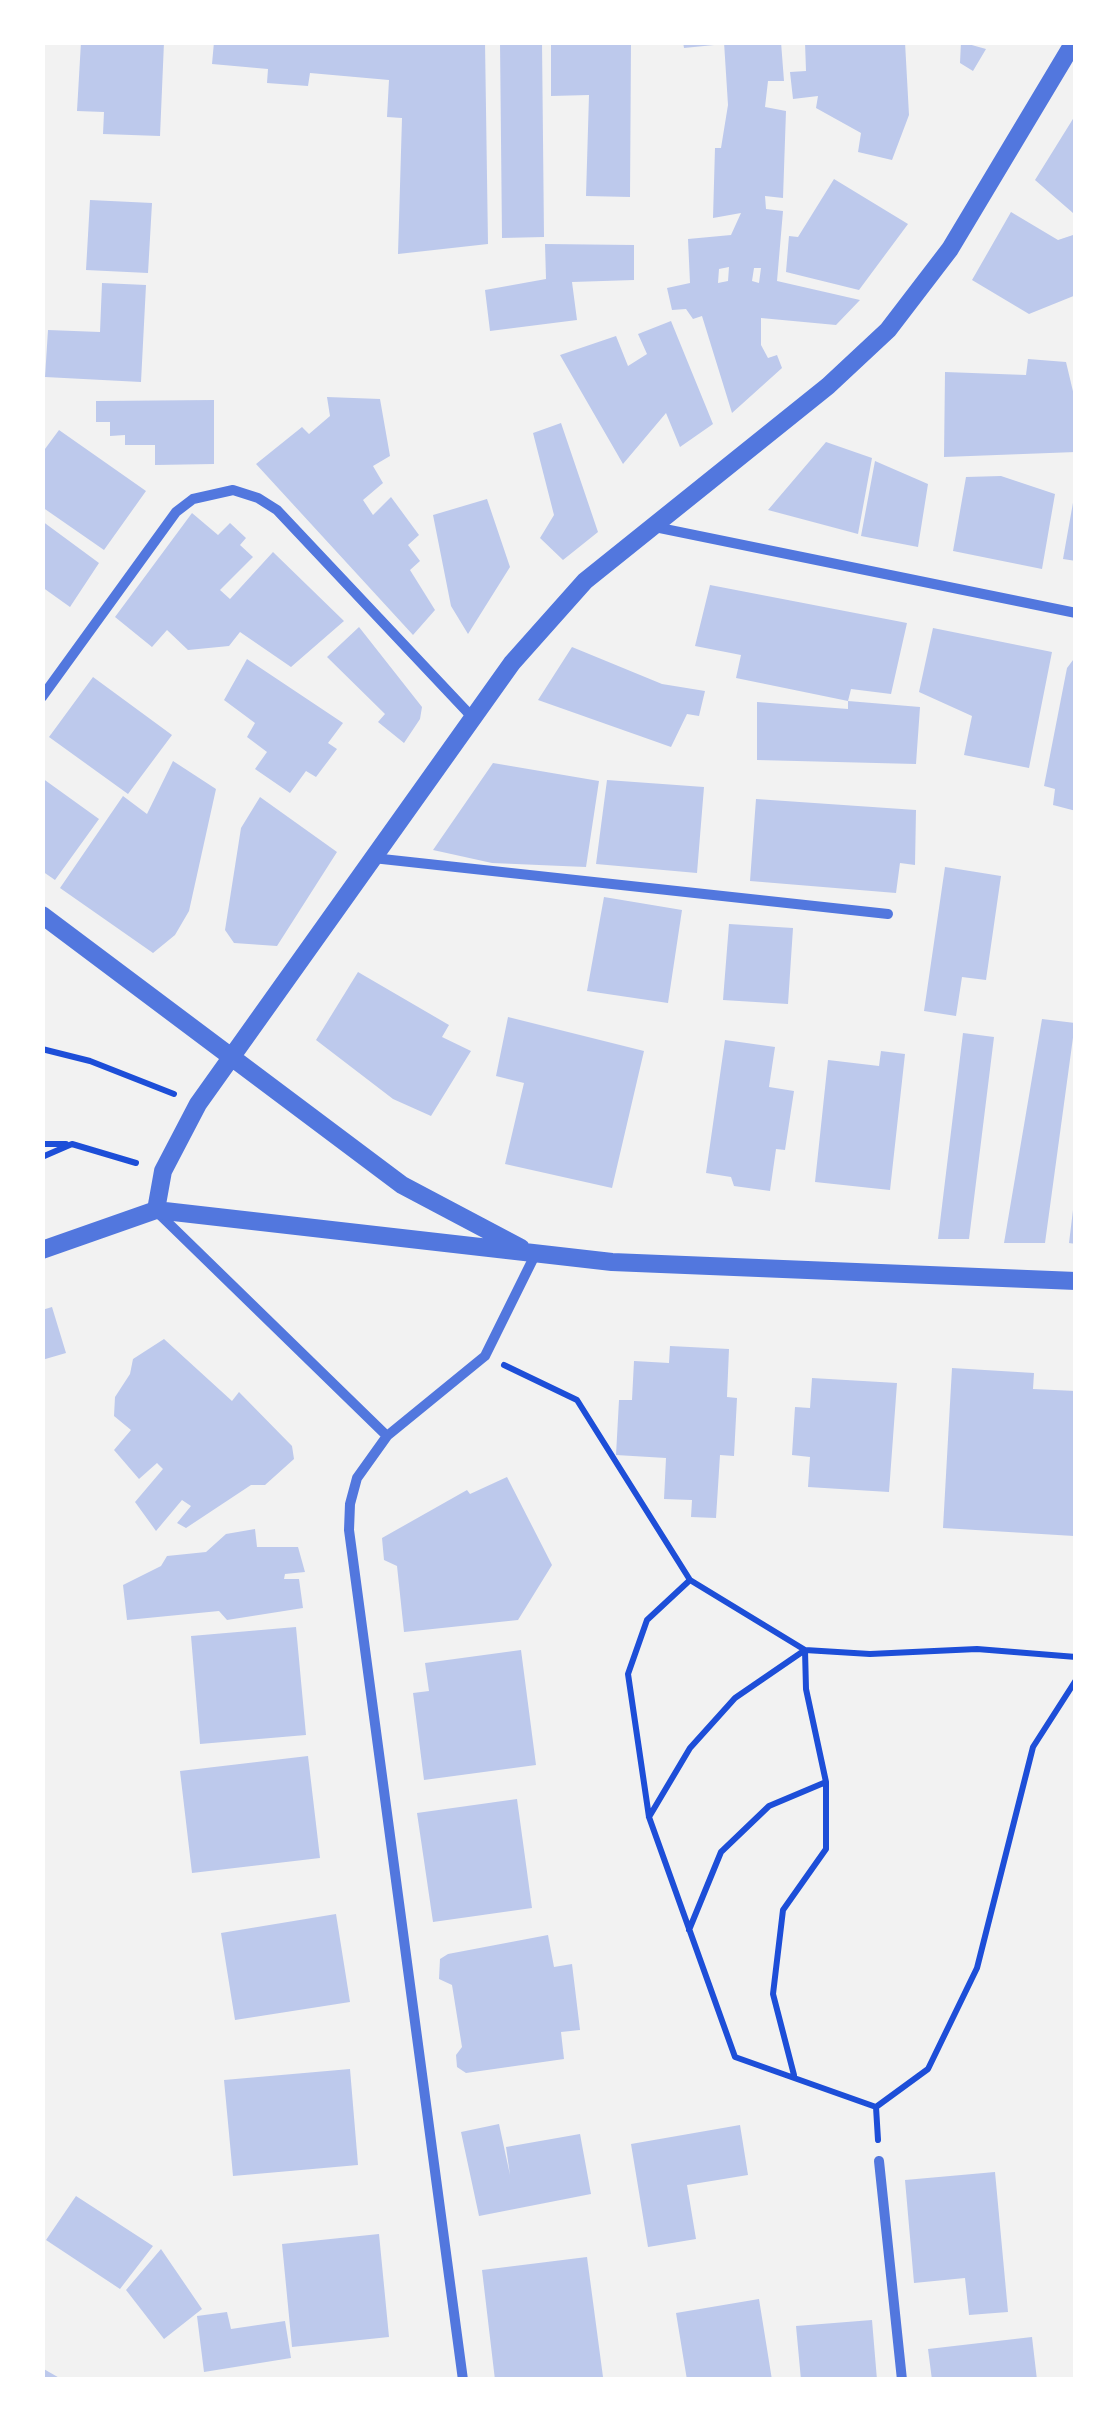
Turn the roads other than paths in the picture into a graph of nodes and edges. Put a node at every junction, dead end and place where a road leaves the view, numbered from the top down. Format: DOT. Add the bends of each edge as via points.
graph roads {
  1 [pos="1074,42"];
  2 [pos="650,526"];
  3 [pos="1076,613"];
  4 [pos="42,697"];
  5 [pos="472,718"];
  6 [pos="373,858"];
  7 [pos="888,914"];
  8 [pos="42,915"];
  9 [pos="232,1057"];
  10 [pos="156,1210"];
  11 [pos="42,1250"];
  12 [pos="534,1255"];
  13 [pos="1076,1281"];
  14 [pos="387,1436"];
  15 [pos="880,2161"];
  16 [pos="463,2380"];
  17 [pos="902,2380"];
  1 -- 2 [label="street" via="950,249 888,330 828,386"];
  2 -- 3 [label="street"];
  2 -- 5 [label="street" via="542,626"];
  4 -- 5 [label="street" via="176,512 192,499 233,490 277,510"];
  5 -- 6 [label="street"];
  6 -- 7 [label="street"];
  6 -- 9 [label="street"];
  8 -- 9 [label="street"];
  9 -- 10 [label="street" via="162,1171"];
  9 -- 12 [label="street" via="426,1200"];
  10 -- 11 [label="street"];
  10 -- 12 [label="street"];
  10 -- 14 [label="street"];
  12 -- 13 [label="street"];
  12 -- 14 [label="street" via="485,1356"];
  14 -- 16 [label="street" via="357,1478 349,1530"];
  15 -- 17 [label="street"];
}
